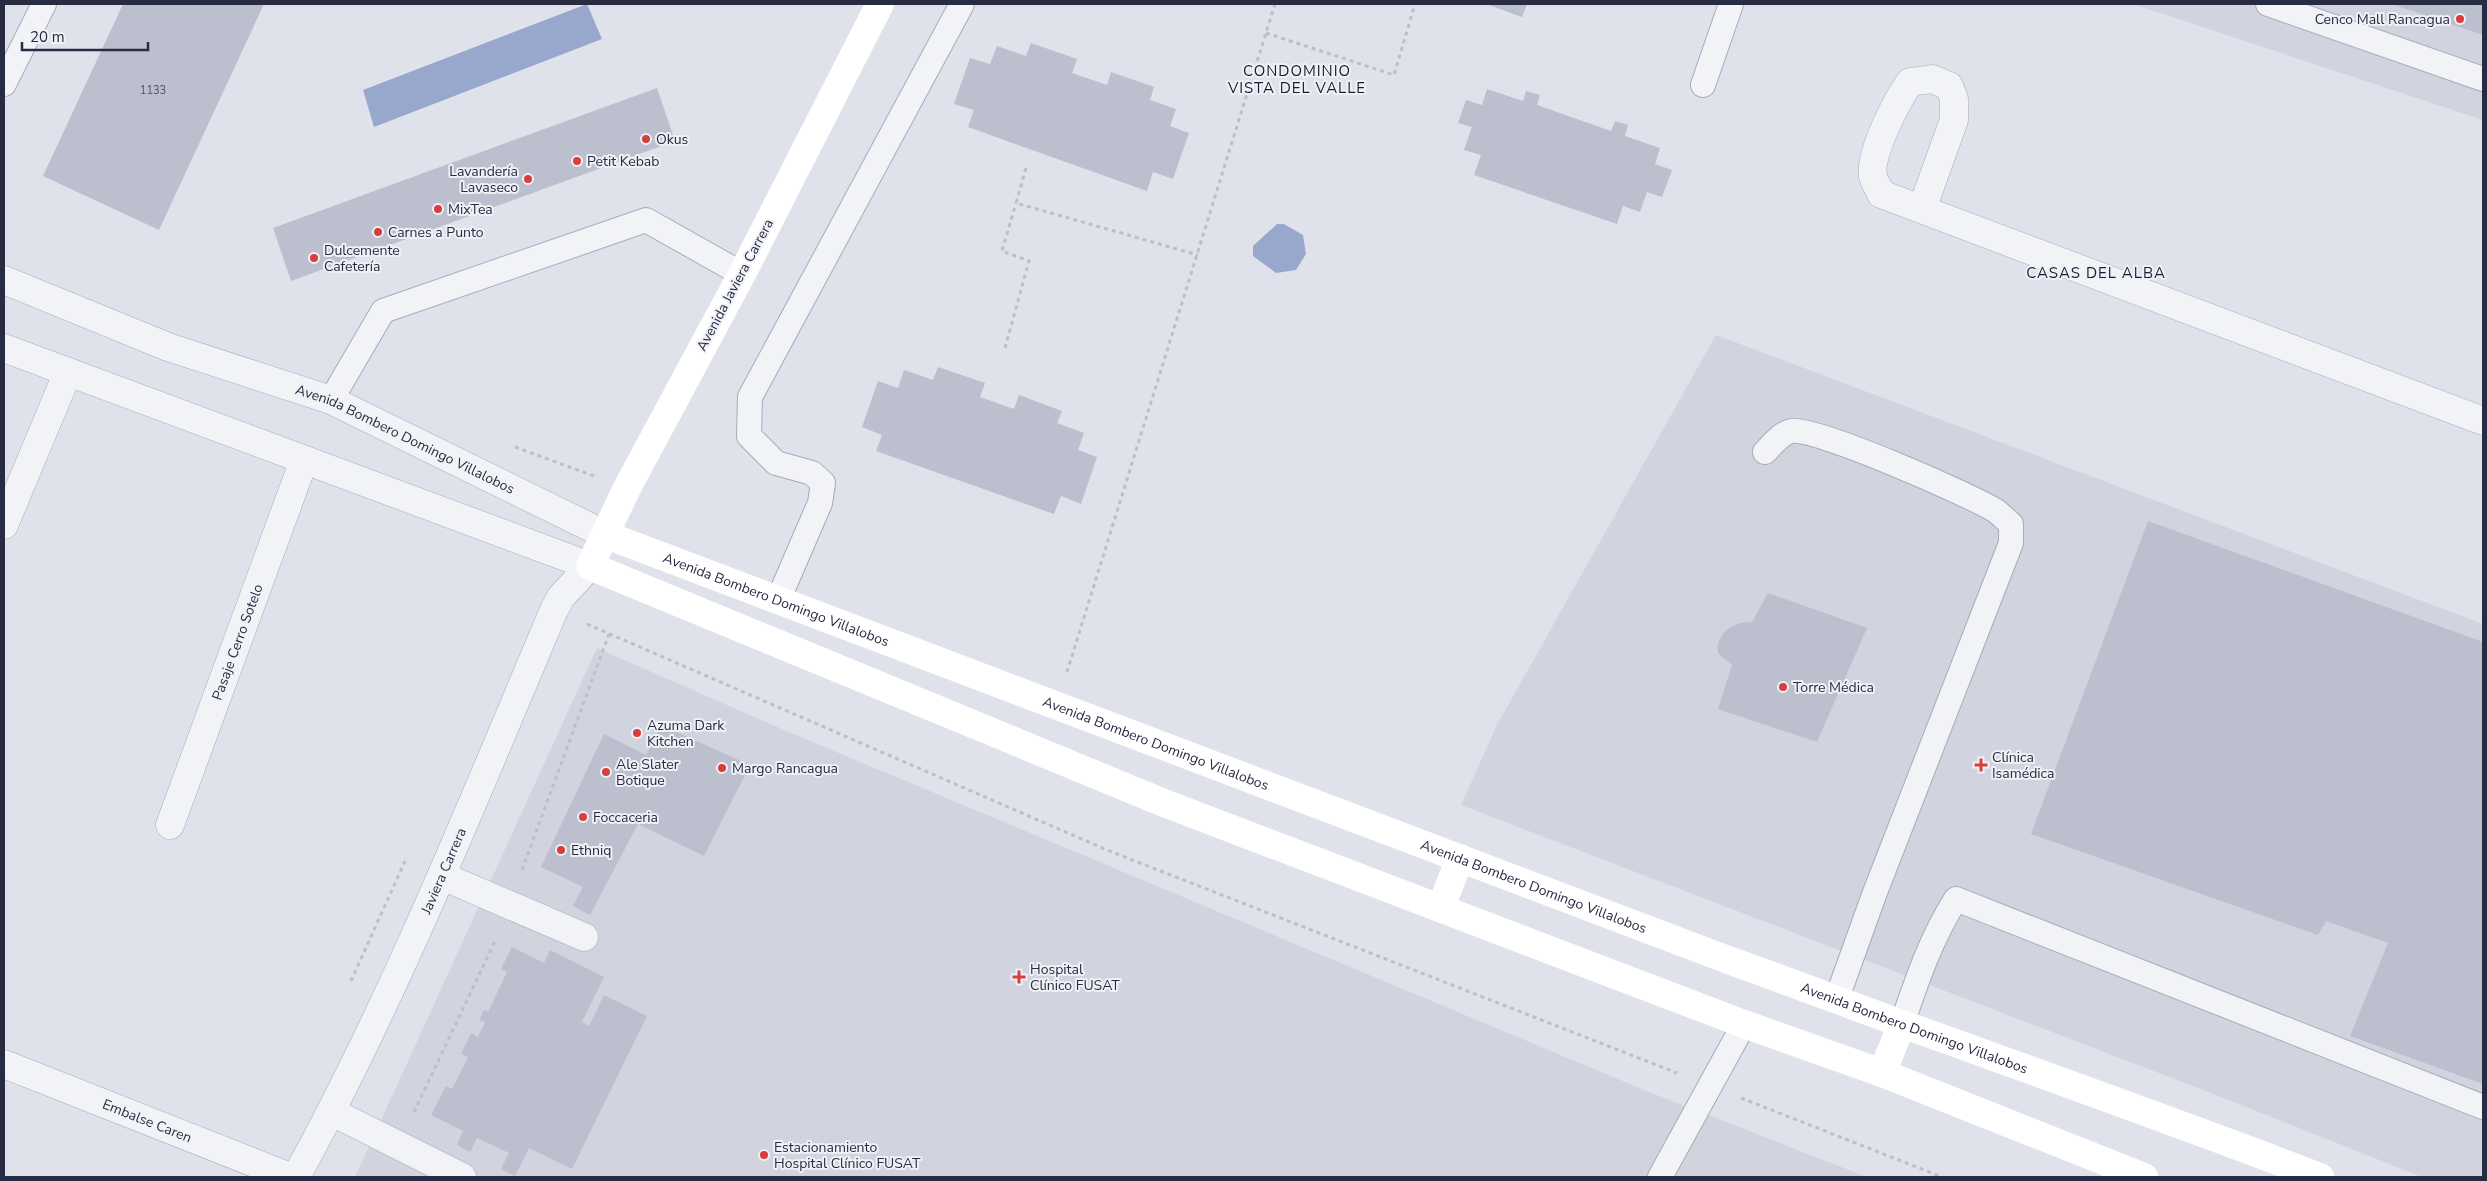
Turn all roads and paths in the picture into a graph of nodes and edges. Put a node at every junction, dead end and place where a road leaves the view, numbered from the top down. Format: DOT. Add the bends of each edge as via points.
graph roads {
  1 [pos="44,4"];
  2 [pos="880,4"];
  3 [pos="962,4"];
  4 [pos="1275,4"];
  5 [pos="1415,4"];
  6 [pos="1731,4"];
  7 [pos="2268,4"];
  8 [pos="1266,33"];
  9 [pos="2483,79"];
  10 [pos="4,84"];
  11 [pos="1703,85"];
  12 [pos="1026,168"];
  13 [pos="1016,203"];
  14 [pos="1922,209"];
  15 [pos="1198,255"];
  16 [pos="742,274"];
  17 [pos="4,280"];
  18 [pos="4,348"];
  19 [pos="1006,348"];
  20 [pos="68,372"];
  21 [pos="331,400"];
  22 [pos="2483,421"];
  23 [pos="1765,452"];
  24 [pos="304,460"];
  25 [pos="4,525"];
  26 [pos="606,535"];
  27 [pos="590,566"];
  28 [pos="778,600"];
  29 [pos="554,610"];
  30 [pos="1056,706"];
  31 [pos="170,825"];
  32 [pos="409,853"];
  33 [pos="1460,858"];
  34 [pos="442,876"];
  35 [pos="1441,908"];
  36 [pos="584,937"];
  37 [pos="348,989"];
  38 [pos="1837,998"];
  39 [pos="1744,1024"];
  40 [pos="1902,1024"];
  41 [pos="4,1064"];
  42 [pos="1882,1073"];
  43 [pos="1710,1086"];
  44 [pos="2483,1107"];
  45 [pos="332,1112"];
  46 [pos="290,1177"];
  47 [pos="296,1177"];
  48 [pos="462,1177"];
  49 [pos="1660,1177"];
  50 [pos="1942,1177"];
  51 [pos="2144,1177"];
  52 [pos="2320,1177"];
  1 -- 10 [label="lane"];
  2 -- 16 [label="main road, Avenida Javiera Carrera"];
  3 -- 28 [label="lane" via="750,397 749,436 776,463 812,473 823,483 820,503"];
  4 -- 8 [label="path"];
  5 -- 8 [label="path" via="1394,75"];
  6 -- 11 [label="lane"];
  7 -- 9 [label="lane"];
  8 -- 15 [label="path"];
  12 -- 13 [label="path"];
  13 -- 15 [label="path"];
  13 -- 19 [label="path" via="1002,250 1029,261"];
  14 -- 22 [label="street"];
  15 -- 30 [label="path"];
  16 -- 21 [label="lane" via="646,220 383,311"];
  16 -- 26 [label="main road, Avenida Javiera Carrera" via="627,488"];
  17 -- 21 [label="street, Avenida Bombero Domingo Villalobos" via="168,347"];
  18 -- 20 [label="street"];
  20 -- 24 [label="street"];
  20 -- 25 [label="street"];
  21 -- 26 [label="street, Avenida Bombero Domingo Villalobos"];
  23 -- 38 [label="lane" via="1792,430 1818,434 1945,486 1997,512 2010,524 2011,543"];
  24 -- 27 [label="street"];
  24 -- 31 [label="street, Pasaje Cerro Sotelo"];
  26 -- 27 [label="main road, Avenida Javiera Carrera"];
  26 -- 28 [label="main road, Avenida Bombero Domingo Villalobos"];
  27 -- 29 [label="street, Javiera Carrera" via="561,597"];
  27 -- 35 [label="main road" via="1164,803"];
  28 -- 30 [label="main road, Avenida Bombero Domingo Villalobos"];
  29 -- 34 [label="street, Javiera Carrera"];
  29 -- 43 [label="path" via="1107,850"];
  30 -- 33 [label="main road, Avenida Bombero Domingo Villalobos"];
  32 -- 37 [label="path"];
  33 -- 35 [label="main road"];
  33 -- 38 [label="main road, Avenida Bombero Domingo Villalobos"];
  34 -- 36 [label="street"];
  34 -- 45 [label="street, Javiera Carrera"];
  35 -- 39 [label="main road"];
  38 -- 40 [label="main road, Avenida Bombero Domingo Villalobos"];
  39 -- 42 [label="main road"];
  39 -- 43 [label="lane"];
  40 -- 42 [label="main road"];
  40 -- 44 [label="lane" via="1928,950 1956,899"];
  40 -- 52 [label="main road, Avenida Bombero Domingo Villalobos"];
  41 -- 46 [label="street, Embalse Caren"];
  42 -- 51 [label="main road"];
  43 -- 49 [label="lane"];
  43 -- 50 [label="path"];
  45 -- 47 [label="street, Javiera Carrera"];
  45 -- 48 [label="street"];
}
